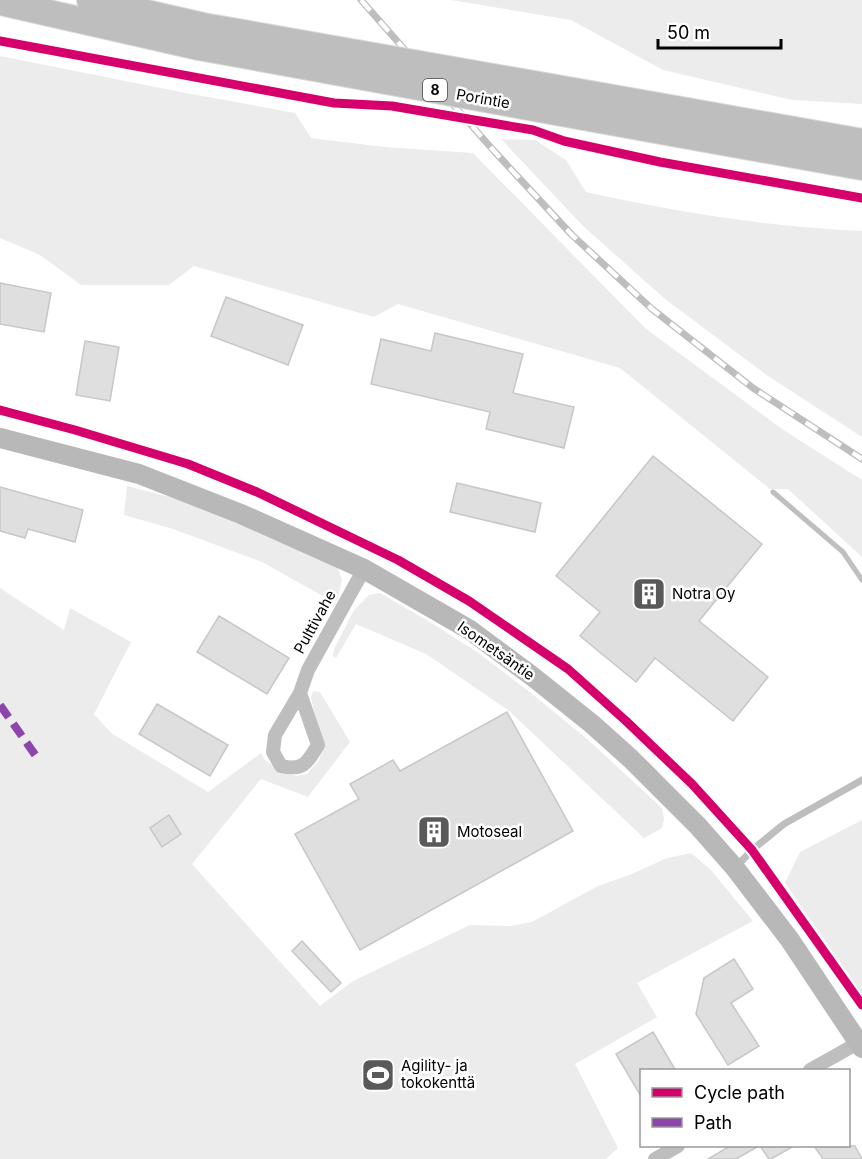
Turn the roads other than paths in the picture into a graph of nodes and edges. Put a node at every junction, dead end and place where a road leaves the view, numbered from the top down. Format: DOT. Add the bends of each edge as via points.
graph roads {
  1 [pos="90,0"];
  2 [pos="0,2"];
  3 [pos="201,37"];
  4 [pos="674,121"];
  5 [pos="862,142"];
  6 [pos="862,167"];
  7 [pos="0,438"];
  8 [pos="363,568"];
  9 [pos="300,693"];
  10 [pos="862,780"];
  11 [pos="735,868"];
  12 [pos="860,1045"];
  13 [pos="814,1069"];
  14 [pos="676,1147"];
  15 [pos="655,1159"];
  1 -- 3 [label="highway, Porintie / 8"];
  2 -- 3 [label="highway, Porintie / 8"];
  3 -- 4 [label="highway, Porintie / 8, bridge"];
  4 -- 5 [label="highway, Porintie / 8"];
  4 -- 6 [label="highway, Porintie / 8"];
  7 -- 8 [label="main road, Isometsäntie" via="140,474"];
  8 -- 9 [label="street, Pulttivahe" via="308,669"];
  8 -- 11 [label="main road, Isometsäntie" via="470,630 592,724 698,826"];
  9 -- 9 [label="street, Pulttivahe" via="275,735 273,752 280,766 293,769 307,763 318,745"];
  10 -- 11 [label="lane" via="784,824"];
  11 -- 12 [label="main road, Isometsäntie" via="790,939"];
  12 -- 13 [label="street"];
  14 -- 15 [label="street"];
}
